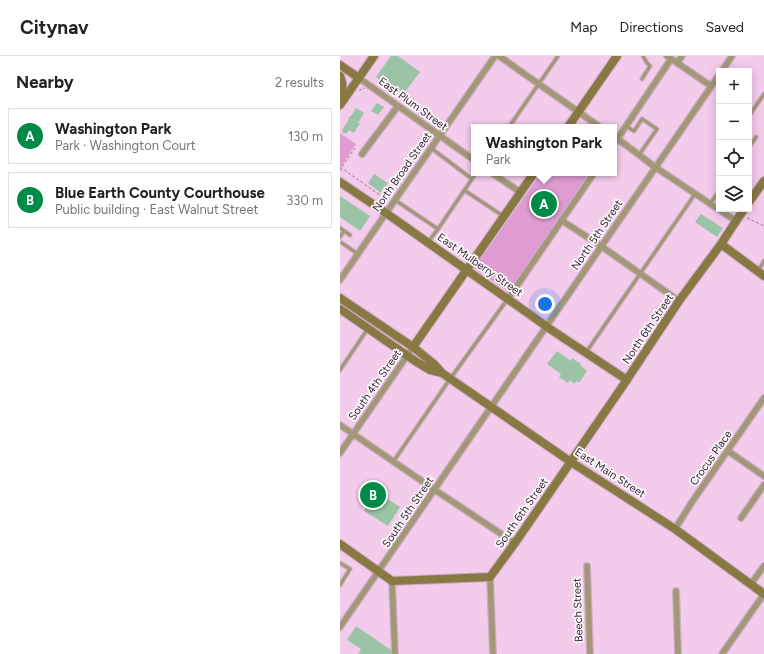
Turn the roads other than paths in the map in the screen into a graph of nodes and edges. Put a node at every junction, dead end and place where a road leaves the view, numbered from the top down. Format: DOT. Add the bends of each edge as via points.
graph roads {
  1 [pos="374,56"];
  2 [pos="495,56"];
  3 [pos="499,56"];
  4 [pos="558,56"];
  5 [pos="617,56"];
  6 [pos="643,56"];
  7 [pos="682,56"];
  8 [pos="732,56"];
  9 [pos="669,58"];
  10 [pos="677,63"];
  11 [pos="340,65"];
  12 [pos="724,68"];
  13 [pos="340,76"];
  14 [pos="359,78"];
  15 [pos="642,79"];
  16 [pos="716,79"];
  17 [pos="539,84"];
  18 [pos="711,86"];
  19 [pos="764,94"];
  20 [pos="340,99"];
  21 [pos="340,105"];
  22 [pos="398,106"];
  23 [pos="578,112"];
  24 [pos="752,112"];
  25 [pos="511,124"];
  26 [pos="570,124"];
  27 [pos="596,124"];
  28 [pos="626,126"];
  29 [pos="439,136"];
  30 [pos="617,136"];
  31 [pos="756,137"];
  32 [pos="617,138"];
  33 [pos="752,143"];
  34 [pos="431,148"];
  35 [pos="362,154"];
  36 [pos="639,155"];
  37 [pos="471,158"];
  38 [pos="655,167"];
  39 [pos="474,176"];
  40 [pos="496,176"];
  41 [pos="532,176"];
  42 [pos="592,176"];
  43 [pos="472,179"];
  44 [pos="764,181"];
  45 [pos="341,185"];
  46 [pos="464,190"];
  47 [pos="520,192"];
  48 [pos="696,194"];
  49 [pos="716,195"];
  50 [pos="752,198"];
  51 [pos="395,200"];
  52 [pos="710,204"];
  53 [pos="742,212"];
  54 [pos="386,213"];
  55 [pos="504,217"];
  56 [pos="561,220"];
  57 [pos="736,221"];
  58 [pos="340,228"];
  59 [pos="438,229"];
  60 [pos="344,231"];
  61 [pos="350,235"];
  62 [pos="340,237"];
  63 [pos="428,242"];
  64 [pos="341,243"];
  65 [pos="721,244"];
  66 [pos="601,246"];
  67 [pos="358,254"];
  68 [pos="764,261"];
  69 [pos="466,270"];
  70 [pos="640,273"];
  71 [pos="761,274"];
  72 [pos="340,280"];
  73 [pos="340,298"];
  74 [pos="508,299"];
  75 [pos="679,301"];
  76 [pos="340,309"];
  77 [pos="546,326"];
  78 [pos="368,329"];
  79 [pos="413,347"];
  80 [pos="586,353"];
  81 [pos="407,356"];
  82 [pos="340,370"];
  83 [pos="442,373"];
  84 [pos="450,379"];
  85 [pos="627,380"];
  86 [pos="764,398"];
  87 [pos="491,406"];
  88 [pos="340,425"];
  89 [pos="353,434"];
  90 [pos="728,451"];
  91 [pos="340,453"];
  92 [pos="393,462"];
  93 [pos="571,462"];
  94 [pos="764,476"];
  95 [pos="764,485"];
  96 [pos="434,490"];
  97 [pos="741,518"];
  98 [pos="676,529"];
  99 [pos="515,543"];
  100 [pos="341,546"];
  101 [pos="340,563"];
  102 [pos="587,566"];
  103 [pos="764,566"];
  104 [pos="379,572"];
  105 [pos="490,577"];
  106 [pos="392,581"];
  107 [pos="751,584"];
  108 [pos="340,585"];
  109 [pos="676,591"];
  110 [pos="764,594"];
  111 [pos="340,627"];
  112 [pos="395,654"];
  113 [pos="493,654"];
  114 [pos="590,654"];
  115 [pos="678,654"];
  116 [pos="722,654"];
  1 -- 14 [label="street"];
  2 -- 29 [label="street, North Broad Street"];
  3 -- 17 [label="street"];
  4 -- 17 [label="lane"];
  5 -- 23 [label="street"];
  6 -- 15 [label="lane" via="650,66"];
  7 -- 10 [label="street"];
  8 -- 12 [label="street"];
  9 -- 10 [label="street"];
  9 -- 28 [label="street"];
  10 -- 18 [label="street"];
  11 -- 14 [label="street, East Plum Street"];
  13 -- 20 [label="street" via="343,88"];
  14 -- 21 [label="street"];
  14 -- 22 [label="street, East Plum Street"];
  16 -- 18 [label="street, North 5th Street"];
  17 -- 23 [label="street"];
  17 -- 25 [label="lane"];
  18 -- 38 [label="street, North 5th Street"];
  19 -- 24 [label="lane"];
  22 -- 29 [label="street, East Plum Street"];
  22 -- 35 [label="street"];
  23 -- 26 [label="street"];
  23 -- 27 [label="street"];
  28 -- 30 [label="street"];
  28 -- 36 [label="lane" via="634,131 642,119 657,129"];
  29 -- 34 [label="street, North Broad Street"];
  29 -- 37 [label="street, East Plum Street"];
  31 -- 33 [label="lane"];
  32 -- 36 [label="street"];
  34 -- 43 [label="lane"];
  34 -- 51 [label="street, North Broad Street"];
  36 -- 38 [label="street"];
  38 -- 48 [label="street"];
  38 -- 66 [label="street, North 5th Street"];
  39 -- 43 [label="lane"];
  40 -- 47 [label="street"];
  41 -- 47 [label="street"];
  42 -- 56 [label="street"];
  43 -- 46 [label="lane"];
  44 -- 50 [label="street"];
  45 -- 54 [label="street, East Mulberry Street"];
  46 -- 55 [label="lane"];
  46 -- 59 [label="lane"];
  47 -- 55 [label="street"];
  48 -- 52 [label="street"];
  48 -- 70 [label="lane"];
  49 -- 52 [label="lane"];
  51 -- 54 [label="street, North Broad Street"];
  51 -- 59 [label="lane"];
  52 -- 57 [label="street"];
  53 -- 57 [label="street, North 6th Street"];
  54 -- 63 [label="street, East Mulberry Street"];
  54 -- 67 [label="street, North Broad Street"];
  55 -- 69 [label="street"];
  56 -- 66 [label="street"];
  56 -- 74 [label="street"];
  57 -- 65 [label="street, North 6th Street"];
  58 -- 60 [label="lane"];
  59 -- 63 [label="lane"];
  60 -- 61 [label="lane"];
  60 -- 62 [label="lane"];
  63 -- 69 [label="street, East Mulberry Street"];
  64 -- 67 [label="lane"];
  65 -- 71 [label="street"];
  65 -- 75 [label="street, North 6th Street"];
  66 -- 70 [label="street"];
  66 -- 77 [label="street, North 5th Street"];
  67 -- 72 [label="street, North Broad Street"];
  68 -- 71 [label="lane"];
  69 -- 74 [label="street, East Mulberry Street"];
  69 -- 79 [label="street"];
  70 -- 75 [label="street"];
  70 -- 80 [label="lane"];
  73 -- 79 [label="street, East Main Street"];
  74 -- 77 [label="street, East Mulberry Street"];
  74 -- 84 [label="lane"];
  75 -- 85 [label="street, North 6th Street"];
  76 -- 78 [label="street, East Main Street"];
  77 -- 80 [label="street, East Mulberry Street"];
  77 -- 87 [label="street, North 5th Street"];
  78 -- 81 [label="street, East Main Street"];
  78 -- 82 [label="lane"];
  79 -- 81 [label="street, South 4th Street"];
  79 -- 83 [label="street, East Main Street"];
  80 -- 85 [label="street, East Mulberry Street"];
  81 -- 83 [label="street, East Main Street" via="430,370"];
  81 -- 89 [label="street, South 4th Street"];
  83 -- 84 [label="street, East Main Street"];
  84 -- 87 [label="street, East Main Street"];
  84 -- 92 [label="lane"];
  85 -- 93 [label="street, North 6th Street"];
  86 -- 90 [label="street, Crocus Place"];
  87 -- 93 [label="street, East Main Street"];
  87 -- 96 [label="street, South 5th Street"];
  88 -- 89 [label="street"];
  89 -- 91 [label="street, South 4th Street"];
  89 -- 92 [label="street"];
  90 -- 94 [label="street"];
  90 -- 98 [label="street, Crocus Place"];
  92 -- 96 [label="street"];
  93 -- 98 [label="street, East Main Street"];
  93 -- 99 [label="street, South 6th Street"];
  95 -- 97 [label="street"];
  96 -- 99 [label="street"];
  96 -- 104 [label="street, South 5th Street"];
  98 -- 107 [label="street, East Main Street"];
  99 -- 105 [label="street, South 6th Street"];
  100 -- 104 [label="street"];
  101 -- 108 [label="lane" via="350,569"];
  102 -- 114 [label="street, Beech Street"];
  103 -- 107 [label="street"];
  104 -- 106 [label="street"];
  104 -- 111 [label="street, South 5th Street"];
  105 -- 106 [label="street"];
  105 -- 113 [label="street"];
  106 -- 112 [label="street"];
  107 -- 110 [label="street, East Main Street"];
  109 -- 115 [label="street"];
  110 -- 116 [label="street"];
}
